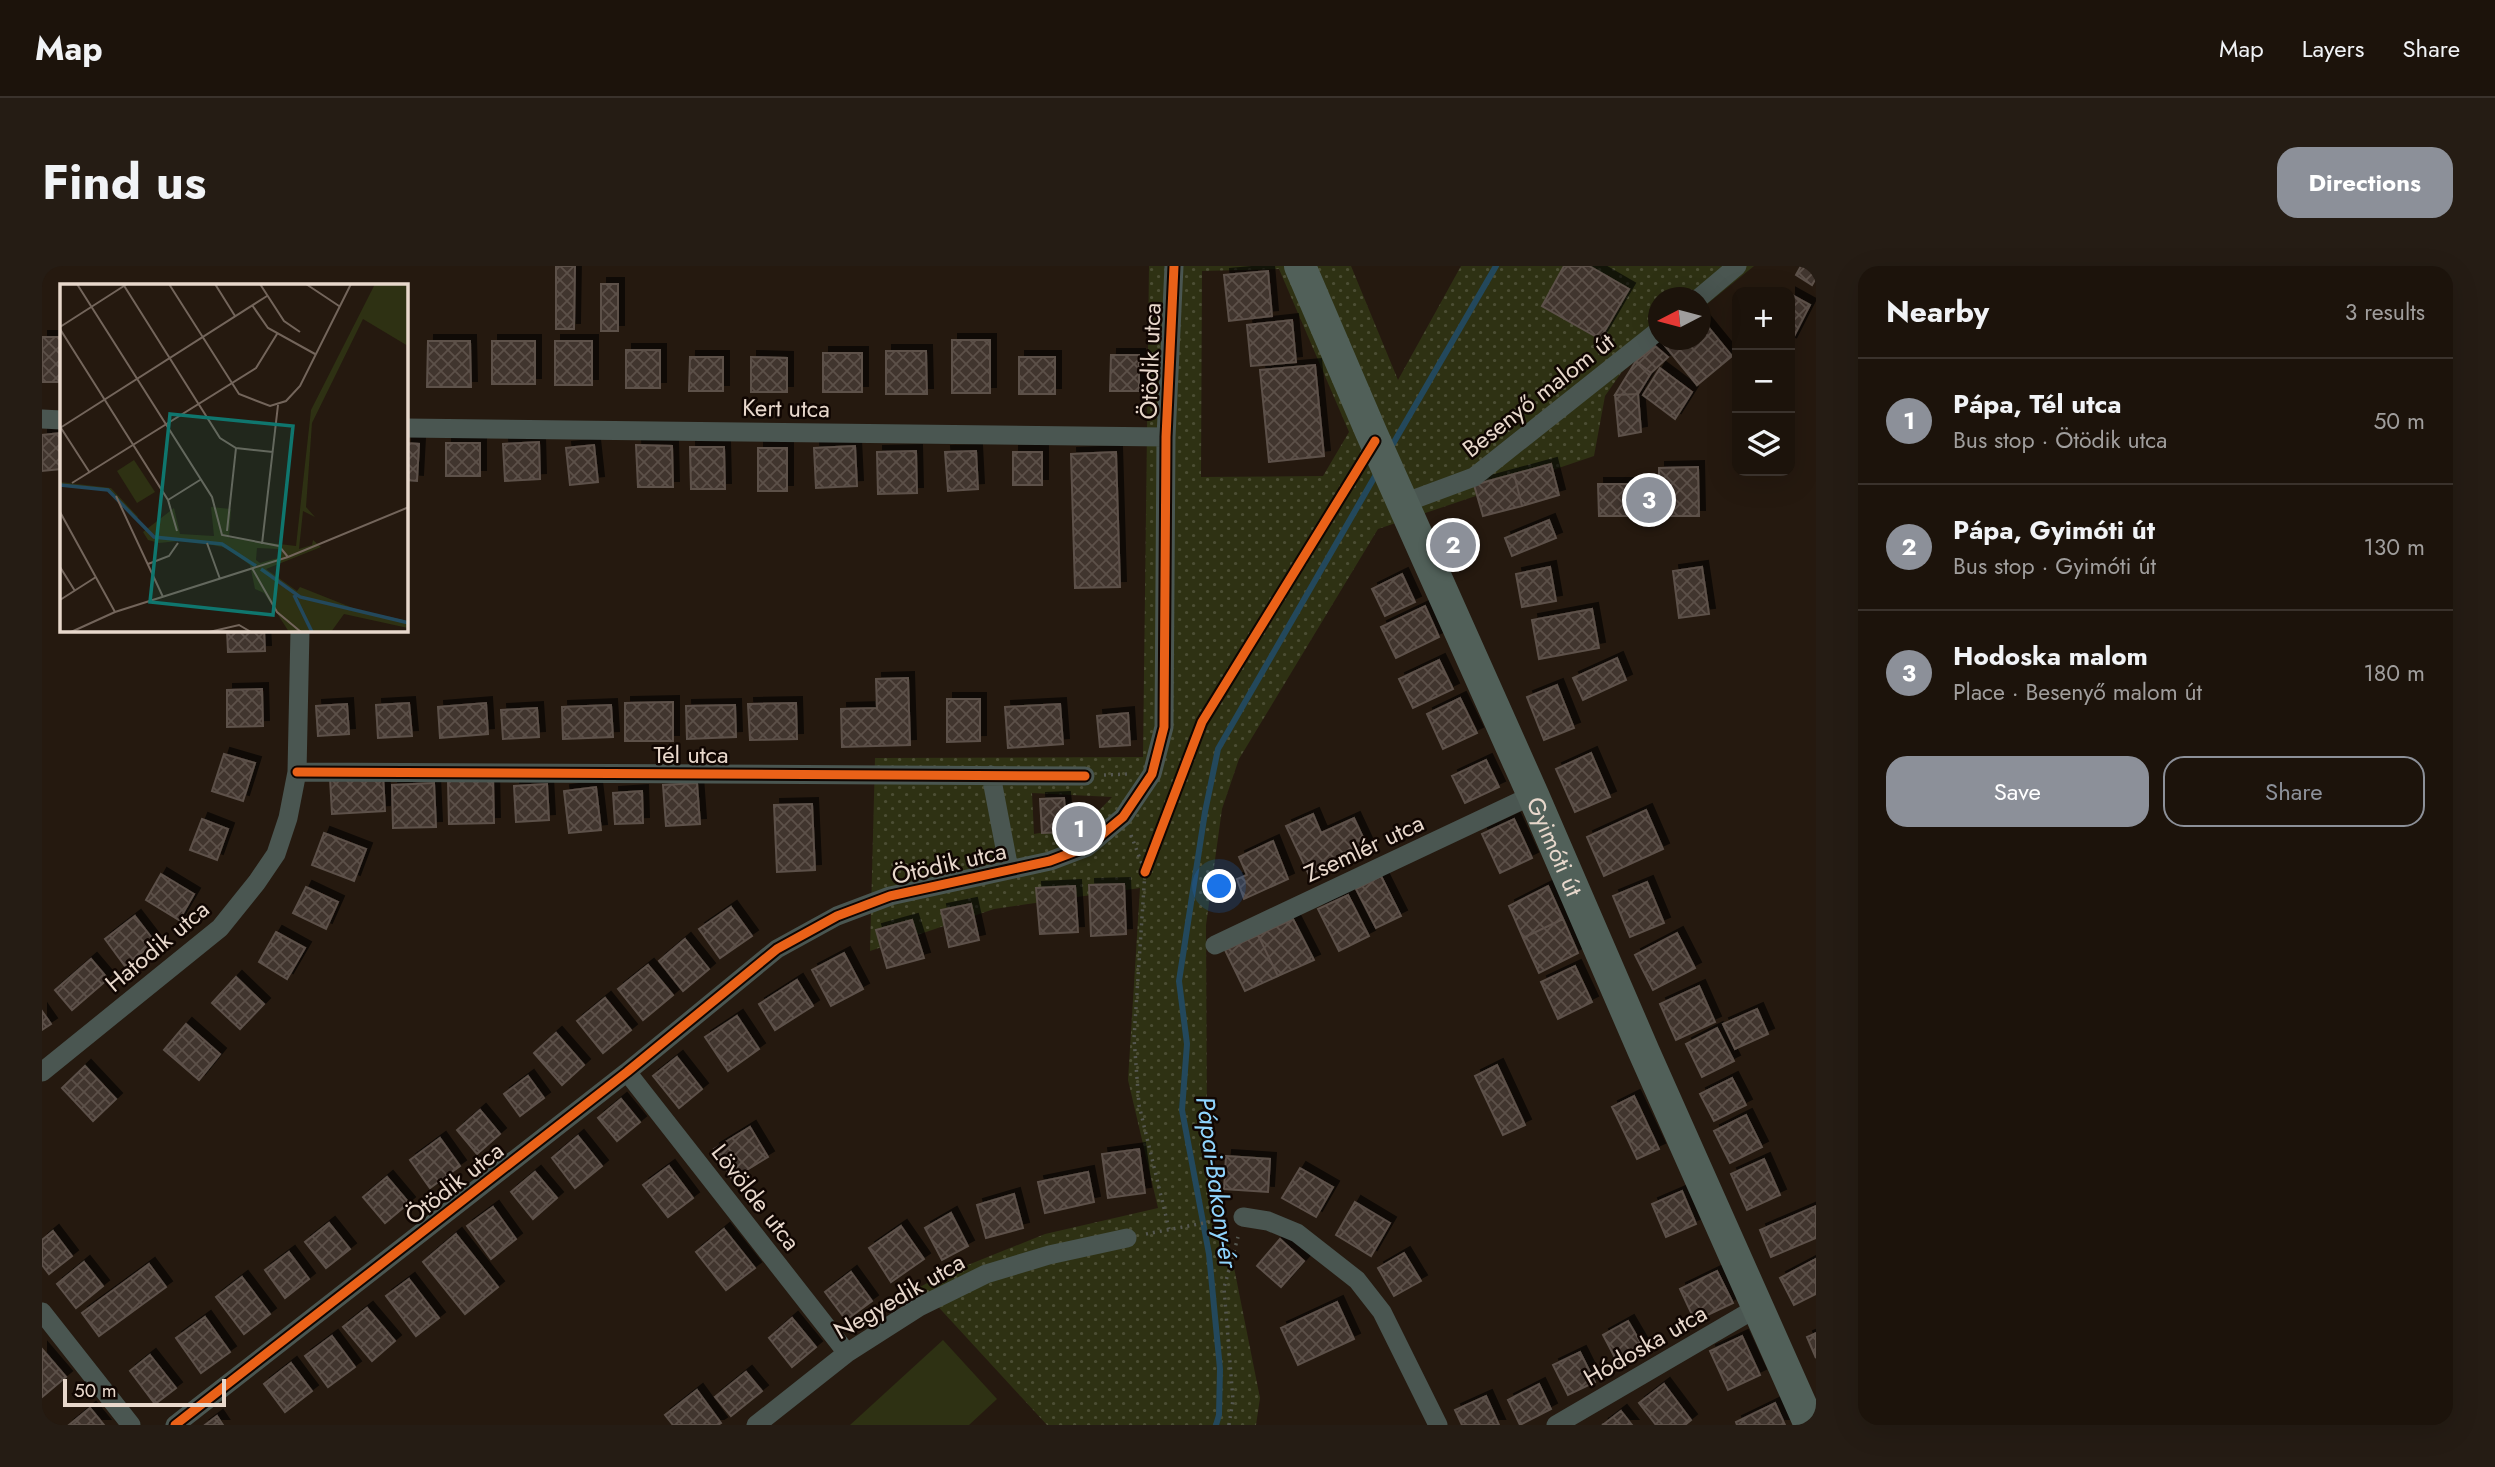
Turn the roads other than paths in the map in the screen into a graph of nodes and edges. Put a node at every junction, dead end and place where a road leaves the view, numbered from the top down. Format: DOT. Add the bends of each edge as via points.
graph roads {
  1 [pos="1174,266"];
  2 [pos="1300,266"];
  3 [pos="1737,266"];
  4 [pos="1711,288"];
  5 [pos="1648,339"];
  6 [pos="42,419"];
  7 [pos="60,420"];
  8 [pos="408,428"];
  9 [pos="1166,437"];
  10 [pos="1399,493"];
  11 [pos="300,632"];
  12 [pos="297,772"];
  13 [pos="991,775"];
  14 [pos="1085,776"];
  15 [pos="1533,795"];
  16 [pos="1009,869"];
  17 [pos="1215,945"];
  18 [pos="42,1072"];
  19 [pos="627,1072"];
  20 [pos="1234,1218"];
  21 [pos="1127,1238"];
  22 [pos="1758,1307"];
  23 [pos="42,1312"];
  24 [pos="847,1353"];
  25 [pos="131,1425"];
  26 [pos="175,1425"];
  27 [pos="756,1425"];
  28 [pos="1438,1425"];
  29 [pos="1556,1425"];
  30 [pos="1810,1425"];
  1 -- 9 [label="street, Ötödik utca"];
  2 -- 10 [label="main road, Gyimóti út"];
  3 -- 4 [label="street"];
  5 -- 10 [label="street, Besenyő malom út" via="1474,477"];
  6 -- 7 [label="street"];
  8 -- 9 [label="street, Kert utca"];
  9 -- 16 [label="street, Ötödik utca" via="1164,727 1152,774 1123,817 1087,847"];
  10 -- 15 [label="main road, Gyimóti út"];
  11 -- 12 [label="street, Hatodik utca"];
  12 -- 13 [label="street, Tél utca"];
  12 -- 18 [label="street, Hatodik utca" via="276,853 220,928"];
  13 -- 14 [label="street, Tél utca"];
  13 -- 16 [label="street"];
  15 -- 17 [label="street, Zsemlér utca"];
  15 -- 22 [label="main road, Gyimóti út"];
  16 -- 19 [label="street, Ötödik utca" via="890,896 837,916 777,949"];
  19 -- 24 [label="street, Lövölde utca"];
  19 -- 26 [label="street, Ötödik utca"];
  20 -- 28 [label="street" via="1268,1221 1297,1233 1357,1280 1382,1312"];
  21 -- 24 [label="street, Negyedik utca" via="986,1274 919,1307"];
  22 -- 29 [label="street, Hódoska utca"];
  22 -- 30 [label="main road, Gyimóti út"];
  23 -- 25 [label="street"];
  24 -- 27 [label="street, Negyedik utca"];
}
